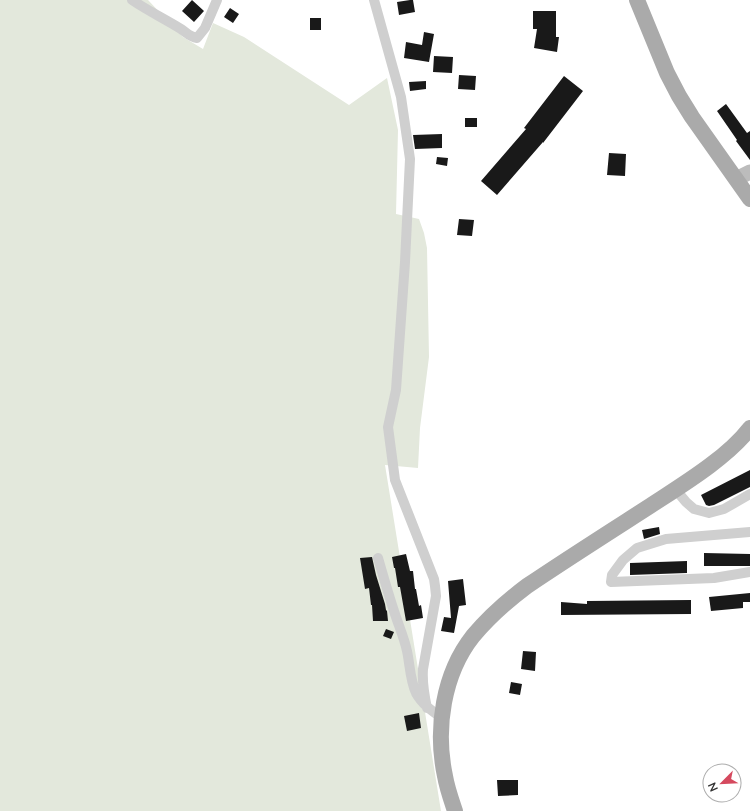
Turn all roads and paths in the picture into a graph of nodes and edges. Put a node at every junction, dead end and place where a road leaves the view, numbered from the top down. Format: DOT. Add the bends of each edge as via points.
graph roads {
  1 [pos="132,0"];
  2 [pos="217,0"];
  3 [pos="374,0"];
  4 [pos="637,0"];
  5 [pos="743,175"];
  6 [pos="750,199"];
  7 [pos="750,428"];
  8 [pos="676,490"];
  9 [pos="750,494"];
  10 [pos="750,532"];
  11 [pos="378,558"];
  12 [pos="750,572"];
  13 [pos="428,708"];
  14 [pos="442,718"];
  15 [pos="455,811"];
  1 -- 2 [label="street" via="197,38 205,28"];
  3 -- 13 [label="street" via="401,96 410,159 396,390 388,427 395,480 435,586 436,596 422,679"];
  4 -- 5 [label="main road" via="679,96 692,117"];
  5 -- 6 [label="main road"];
  7 -- 8 [label="main road" via="724,454"];
  8 -- 9 [label="street" via="694,509 709,513 724,509"];
  8 -- 14 [label="main road" via="527,586 487,621 472,637 454,670"];
  10 -- 12 [label="street" via="666,539 638,548 623,560 612,575 611,582 714,578"];
  11 -- 13 [label="street" via="403,636 413,686"];
  13 -- 14 [label="street"];
  14 -- 15 [label="main road" via="443,765"];
}
